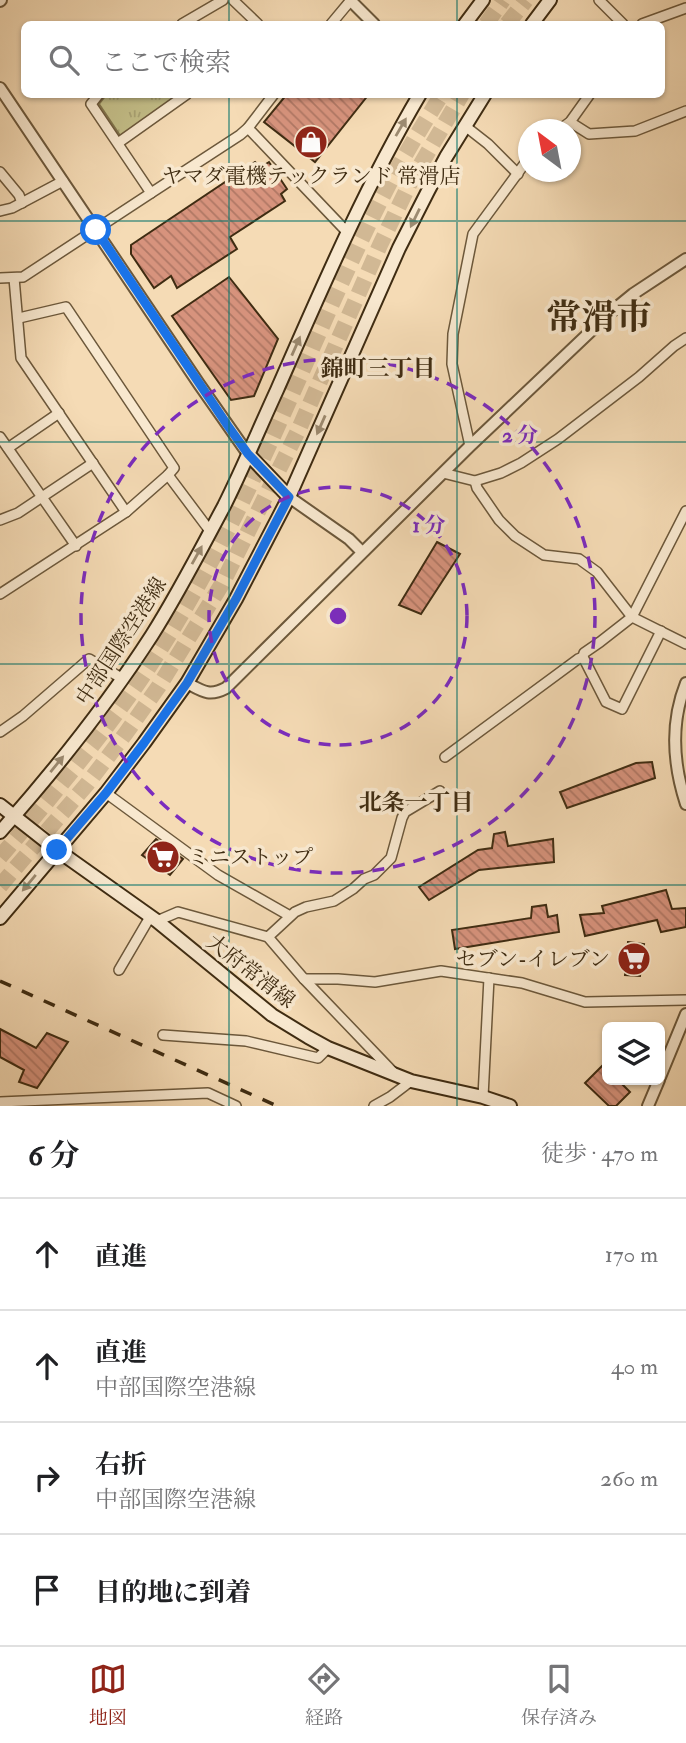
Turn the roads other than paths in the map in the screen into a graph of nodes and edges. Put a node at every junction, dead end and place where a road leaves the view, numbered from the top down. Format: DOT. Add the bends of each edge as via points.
graph roads {
  1 [pos="223,0"];
  2 [pos="233,0"];
  3 [pos="350,0"];
  4 [pos="483,0"];
  5 [pos="550,0"];
  6 [pos="599,0"];
  7 [pos="686,8"];
  8 [pos="187,21"];
  9 [pos="255,21"];
  10 [pos="333,21"];
  11 [pos="371,21"];
  12 [pos="467,21"];
  13 [pos="534,21"];
  14 [pos="620,21"];
  15 [pos="650,21"];
  16 [pos="0,88"];
  17 [pos="96,98"];
  18 [pos="181,98"];
  19 [pos="271,98"];
  20 [pos="418,98"];
  21 [pos="482,98"];
  22 [pos="587,98"];
  23 [pos="686,111"];
  24 [pos="572,119"];
  25 [pos="465,125"];
  26 [pos="247,128"];
  27 [pos="581,129"];
  28 [pos="118,143"];
  29 [pos="0,172"];
  30 [pos="518,174"];
  31 [pos="62,181"];
  32 [pos="151,193"];
  33 [pos="22,203"];
  34 [pos="0,211"];
  35 [pos="96,230"];
  36 [pos="347,232"];
  37 [pos="686,259"];
  38 [pos="0,278"];
  39 [pos="14,278"];
  40 [pos="19,318"];
  41 [pos="686,338"];
  42 [pos="59,413"];
  43 [pos="0,437"];
  44 [pos="470,446"];
  45 [pos="8,448"];
  46 [pos="248,454"];
  47 [pos="93,463"];
  48 [pos="443,473"];
  49 [pos="168,475"];
  50 [pos="475,481"];
  51 [pos="289,497"];
  52 [pos="42,498"];
  53 [pos="686,511"];
  54 [pos="126,512"];
  55 [pos="0,520"];
  56 [pos="210,531"];
  57 [pos="76,546"];
  58 [pos="362,552"];
  59 [pos="0,594"];
  60 [pos="632,617"];
  61 [pos="661,631"];
  62 [pos="686,644"];
  63 [pos="583,657"];
  64 [pos="123,679"];
  65 [pos="187,683"];
  66 [pos="686,684"];
  67 [pos="0,732"];
  68 [pos="444,757"];
  69 [pos="440,791"];
  70 [pos="106,793"];
  71 [pos="686,804"];
  72 [pos="0,805"];
  73 [pos="14,817"];
  74 [pos="0,832"];
  75 [pos="57,850"];
  76 [pos="290,916"];
  77 [pos="0,918"];
  78 [pos="154,919"];
  79 [pos="268,937"];
  80 [pos="119,970"];
  81 [pos="489,978"];
  82 [pos="304,979"];
  83 [pos="686,1000"];
  84 [pos="686,1014"];
  85 [pos="163,1035"];
  86 [pos="328,1048"];
  87 [pos="665,1065"];
  88 [pos="397,1076"];
  89 [pos="411,1081"];
  90 [pos="657,1085"];
  91 [pos="483,1097"];
  92 [pos="0,1102"];
  93 [pos="236,1106"];
  94 [pos="374,1106"];
  95 [pos="510,1106"];
  96 [pos="648,1106"];
  1 -- 8 [label="street"];
  2 -- 9 [label="street"];
  3 -- 10 [label="street"];
  3 -- 11 [label="street"];
  4 -- 12 [label="main road"];
  5 -- 13 [label="main road"];
  6 -- 14 [label="street"];
  7 -- 15 [label="street"];
  16 -- 31 [label="street"];
  17 -- 28 [label="street" via="91,104"];
  18 -- 28 [label="street"];
  19 -- 26 [label="street"];
  36 -- 20 [label="main road, 中部国際空港線, one-way"];
  21 -- 25 [label="main road"];
  22 -- 24 [label="street"];
  23 -- 27 [label="street" via="635,131 589,134"];
  25 -- 30 [label="street"];
  25 -- 51 [label="main road, one-way" via="399,248"];
  26 -- 32 [label="street"];
  26 -- 36 [label="street"];
  28 -- 32 [label="street"];
  29 -- 33 [label="street"];
  30 -- 44 [label="street" via="473,234 453,334 452,364"];
  31 -- 33 [label="street"];
  31 -- 35 [label="street"];
  32 -- 35 [label="street"];
  33 -- 34 [label="street"];
  35 -- 39 [label="street" via="23,277"];
  35 -- 46 [label="street"];
  46 -- 36 [label="main road, 中部国際空港線, one-way"];
  37 -- 44 [label="street" via="611,312"];
  38 -- 39 [label="street"];
  39 -- 40 [label="street"];
  40 -- 42 [label="street" via="21,358"];
  40 -- 49 [label="street" via="66,307 174,468"];
  41 -- 50 [label="street" via="558,439 522,463"];
  42 -- 45 [label="street"];
  42 -- 47 [label="street"];
  43 -- 45 [label="street"];
  44 -- 48 [label="street"];
  45 -- 52 [label="street"];
  46 -- 51 [label="main road"];
  46 -- 56 [label="main road, 中部国際空港線"];
  47 -- 52 [label="street"];
  47 -- 54 [label="street"];
  48 -- 50 [label="street"];
  48 -- 58 [label="street"];
  49 -- 54 [label="street"];
  49 -- 56 [label="street"];
  50 -- 60 [label="street" via="499,520 515,536 544,555 579,559 597,572"];
  51 -- 58 [label="street"];
  51 -- 65 [label="main road"];
  52 -- 55 [label="street"];
  52 -- 57 [label="street"];
  53 -- 60 [label="street"];
  54 -- 57 [label="street"];
  64 -- 56 [label="main road, 中部国際空港線, one-way"];
  57 -- 59 [label="street"];
  58 -- 65 [label="street" via="226,688 216,694 205,693"];
  60 -- 61 [label="street"];
  60 -- 63 [label="street"];
  61 -- 62 [label="street"];
  61 -- 63 [label="street" via="622,709 606,702"];
  63 -- 68 [label="street"];
  64 -- 67 [label="street" via="89,659"];
  73 -- 64 [label="main road, 中部国際空港線, one-way"];
  65 -- 70 [label="main road"];
  66 -- 71 [label="street" via="677,713 675,758"];
  69 -- 76 [label="street" via="405,812 391,858 374,875 334,901"];
  70 -- 75 [label="main road"];
  70 -- 76 [label="street" via="218,876"];
  72 -- 73 [label="main road, 大府常滑線"];
  73 -- 74 [label="main road, 中部国際空港線"];
  73 -- 75 [label="main road, 大府常滑線"];
  75 -- 77 [label="main road, one-way"];
  75 -- 78 [label="main road, 大府常滑線"];
  76 -- 79 [label="street"];
  78 -- 79 [label="street" via="178,912"];
  78 -- 80 [label="street"];
  78 -- 86 [label="main road, 大府常滑線" via="272,1015"];
  79 -- 82 [label="street"];
  81 -- 82 [label="street" via="442,971 374,982"];
  81 -- 83 [label="street" via="585,1002"];
  81 -- 91 [label="street"];
  82 -- 88 [label="street"];
  84 -- 87 [label="street"];
  85 -- 86 [label="street" via="246,1041 318,1058"];
  86 -- 88 [label="main road, 大府常滑線"];
  88 -- 89 [label="main road, 大府常滑線"];
  89 -- 91 [label="main road, 大府常滑線"];
  89 -- 94 [label="street"];
  90 -- 96 [label="street"];
  91 -- 95 [label="main road, 大府常滑線"];
  92 -- 93 [label="street" via="208,1093"];
}
